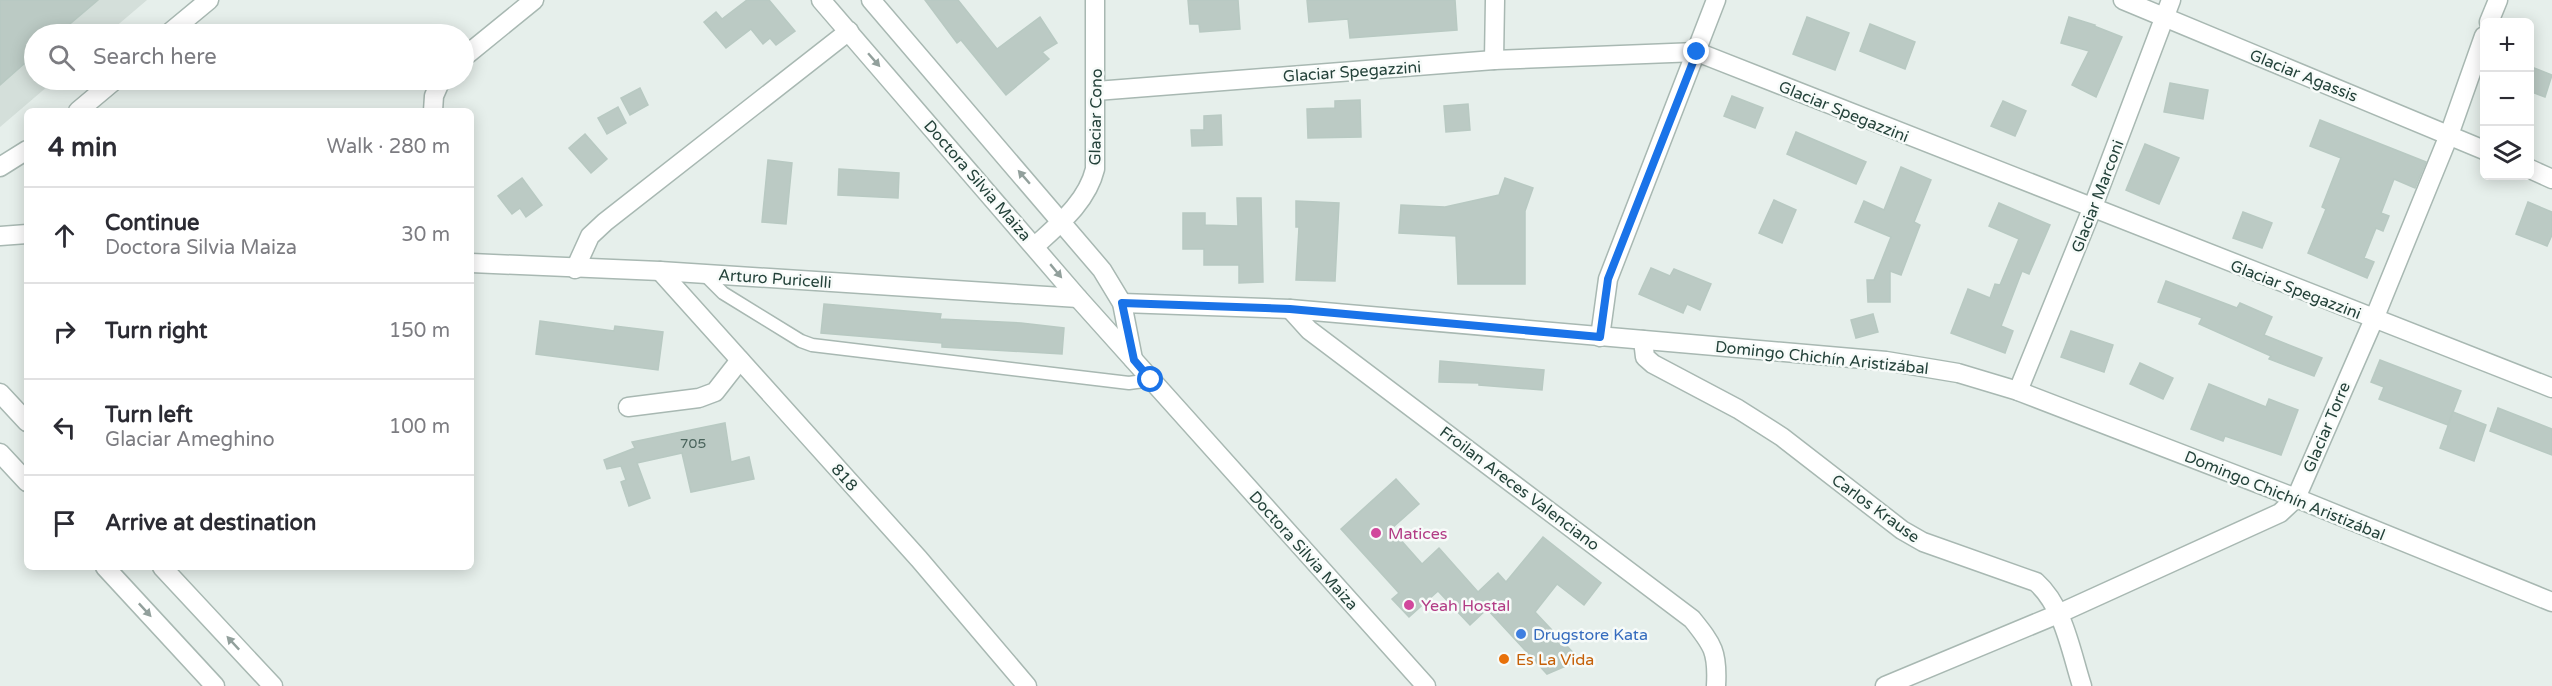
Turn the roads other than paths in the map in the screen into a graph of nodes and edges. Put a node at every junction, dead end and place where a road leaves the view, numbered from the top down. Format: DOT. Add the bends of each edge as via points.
graph roads {
  1 [pos="209,0"];
  2 [pos="534,0"];
  3 [pos="821,0"];
  4 [pos="871,0"];
  5 [pos="1095,0"];
  6 [pos="1495,0"];
  7 [pos="1716,0"];
  8 [pos="2123,0"];
  9 [pos="2171,0"];
  10 [pos="2498,0"];
  11 [pos="2165,18"];
  12 [pos="2491,18"];
  13 [pos="180,24"];
  14 [pos="849,31"];
  15 [pos="2480,47"];
  16 [pos="474,49"];
  17 [pos="1697,52"];
  18 [pos="1494,60"];
  19 [pos="103,90"];
  20 [pos="437,90"];
  21 [pos="1096,91"];
  22 [pos="82,108"];
  23 [pos="434,108"];
  24 [pos="2449,135"];
  25 [pos="2480,148"];
  26 [pos="24,152"];
  27 [pos="0,167"];
  28 [pos="2534,171"];
  29 [pos="2552,179"];
  30 [pos="2092,209"];
  31 [pos="1062,221"];
  32 [pos="24,234"];
  33 [pos="0,236"];
  34 [pos="1035,246"];
  35 [pos="474,263"];
  36 [pos="575,269"];
  37 [pos="660,271"];
  38 [pos="704,274"];
  39 [pos="1078,297"];
  40 [pos="1122,303"];
  41 [pos="1290,309"];
  42 [pos="2374,319"];
  43 [pos="1600,337"];
  44 [pos="1643,340"];
  45 [pos="740,360"];
  46 [pos="1134,360"];
  47 [pos="1151,380"];
  48 [pos="2552,388"];
  49 [pos="2018,391"];
  50 [pos="0,393"];
  51 [pos="628,407"];
  52 [pos="24,419"];
  53 [pos="0,453"];
  54 [pos="24,479"];
  55 [pos="2296,498"];
  56 [pos="108,570"];
  57 [pos="165,570"];
  58 [pos="2552,602"];
  59 [pos="2058,614"];
  60 [pos="215,686"];
  61 [pos="273,686"];
  62 [pos="1027,686"];
  63 [pos="1426,686"];
  64 [pos="1716,686"];
  65 [pos="1885,686"];
  66 [pos="2082,686"];
  1 -- 13 [label="street"];
  2 -- 16 [label="street"];
  3 -- 14 [label="street, Doctora Silvia Maiza"];
  31 -- 4 [label="street, Doctora Silvia Maiza, one-way"];
  5 -- 21 [label="street, Glaciar Cono"];
  6 -- 18 [label="street"];
  7 -- 17 [label="street"];
  8 -- 11 [label="street, Glaciar Agassis"];
  9 -- 11 [label="street, Glaciar Marconi"];
  10 -- 12 [label="street"];
  11 -- 24 [label="street, Glaciar Agassis"];
  11 -- 30 [label="street, Glaciar Marconi"];
  14 -- 34 [label="street, Doctora Silvia Maiza, one-way"];
  14 -- 36 [label="street" via="605,222 590,236"];
  15 -- 24 [label="street, Glaciar Torre"];
  17 -- 18 [label="street, Glaciar Spegazzini"];
  17 -- 30 [label="street, Glaciar Spegazzini"];
  17 -- 43 [label="street" via="1608,279"];
  18 -- 21 [label="street, Glaciar Spegazzini"];
  19 -- 22 [label="street"];
  20 -- 23 [label="street"];
  21 -- 31 [label="street, Glaciar Cono" via="1092,182"];
  24 -- 25 [label="street, Glaciar Agassis"];
  24 -- 42 [label="street, Glaciar Torre"];
  26 -- 27 [label="street"];
  28 -- 29 [label="street"];
  30 -- 42 [label="street, Glaciar Spegazzini"];
  30 -- 49 [label="street, Glaciar Marconi"];
  31 -- 34 [label="street, Glaciar Cono"];
  31 -- 40 [label="street, Doctora Silvia Maiza" via="1102,270"];
  32 -- 33 [label="street"];
  34 -- 39 [label="street, Doctora Silvia Maiza, one-way"];
  35 -- 36 [label="street, Arturo Puricelli"];
  36 -- 37 [label="street, Arturo Puricelli"];
  37 -- 38 [label="street, Arturo Puricelli"];
  37 -- 45 [label="street, 818"];
  38 -- 39 [label="street, Arturo Puricelli"];
  38 -- 47 [label="lane" via="723,293 812,345 1129,383"];
  39 -- 46 [label="street, Doctora Silvia Maiza"];
  40 -- 41 [label="street, Domingo Chichín Aristizábal"];
  40 -- 46 [label="street, Doctora Silvia Maiza"];
  41 -- 43 [label="street, Domingo Chichín Aristizábal"];
  41 -- 64 [label="street, Froilan Areces Valenciano" via="1309,330 1692,619 1713,645"];
  42 -- 48 [label="street, Glaciar Spegazzini"];
  42 -- 55 [label="street, Glaciar Torre"];
  43 -- 44 [label="street, Domingo Chichín Aristizábal"];
  44 -- 49 [label="street, Domingo Chichín Aristizábal" via="1886,361 1958,373"];
  44 -- 59 [label="street, Carlos Krause" via="1645,357 1653,364 1782,437 1902,530 1923,542 2036,582 2049,594"];
  45 -- 51 [label="street" via="715,392 699,398"];
  45 -- 62 [label="street, 818"];
  46 -- 47 [label="street, Doctora Silvia Maiza"];
  47 -- 63 [label="street, Doctora Silvia Maiza"];
  49 -- 55 [label="street, Domingo Chichín Aristizábal"];
  50 -- 52 [label="street"];
  53 -- 54 [label="street"];
  55 -- 58 [label="street, Domingo Chichín Aristizábal"];
  55 -- 59 [label="street" via="2280,513"];
  56 -- 60 [label="street, one-way"];
  61 -- 57 [label="street, one-way"];
  59 -- 65 [label="street"];
  59 -- 66 [label="street, Carlos Krause"];
}
